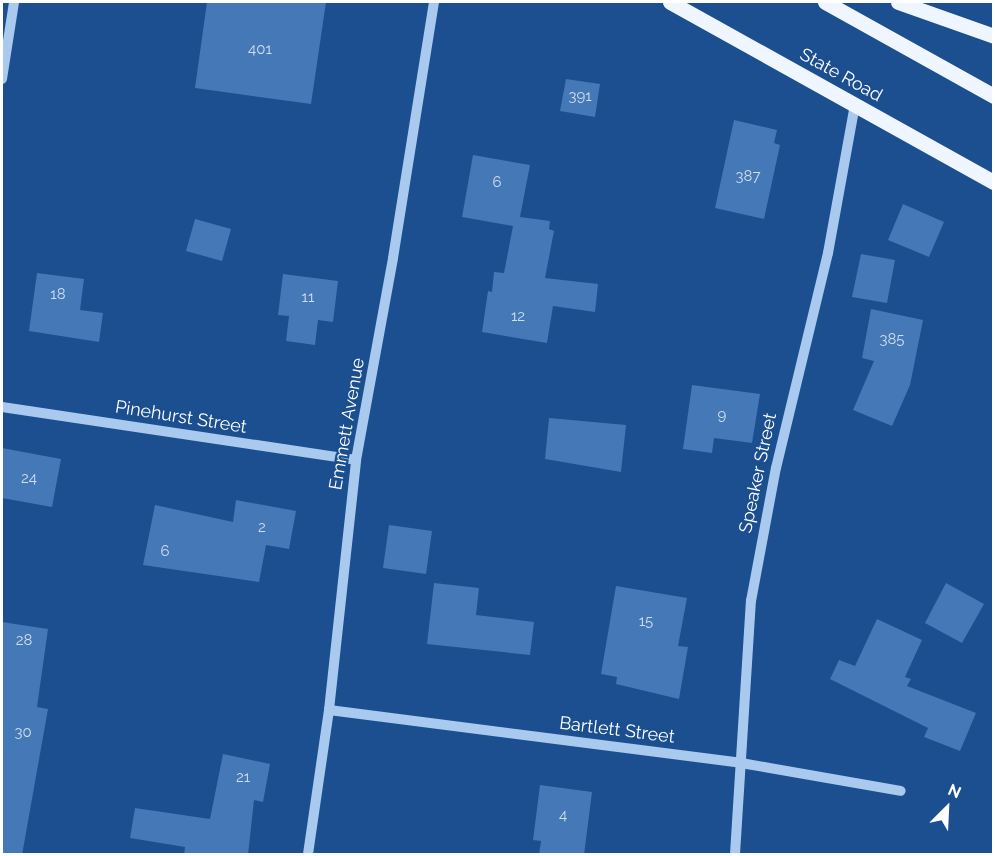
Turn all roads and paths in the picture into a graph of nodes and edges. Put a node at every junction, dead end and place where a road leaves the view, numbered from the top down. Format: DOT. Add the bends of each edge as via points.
graph roads {
  1 [pos="434,2"];
  2 [pos="670,2"];
  3 [pos="825,2"];
  4 [pos="898,2"];
  5 [pos="9,5"];
  6 [pos="993,36"];
  7 [pos="2,79"];
  8 [pos="993,96"];
  9 [pos="855,105"];
  10 [pos="993,182"];
  11 [pos="2,407"];
  12 [pos="356,460"];
  13 [pos="329,710"];
  14 [pos="741,763"];
  15 [pos="900,791"];
  16 [pos="308,855"];
  17 [pos="735,855"];
  1 -- 12 [label="street, Emmett Avenue"];
  2 -- 9 [label="main road, State Road"];
  3 -- 8 [label="main road"];
  4 -- 6 [label="main road"];
  5 -- 7 [label="street"];
  9 -- 10 [label="main road, State Road"];
  9 -- 14 [label="street, Speaker Street" via="828,253 762,534 748,634"];
  11 -- 12 [label="street, Pinehurst Street"];
  12 -- 13 [label="street, Emmett Avenue"];
  13 -- 14 [label="street, Bartlett Street"];
  13 -- 16 [label="street, Emmett Avenue"];
  14 -- 15 [label="street, Bartlett Street"];
  14 -- 17 [label="street, Speaker Street"];
}
